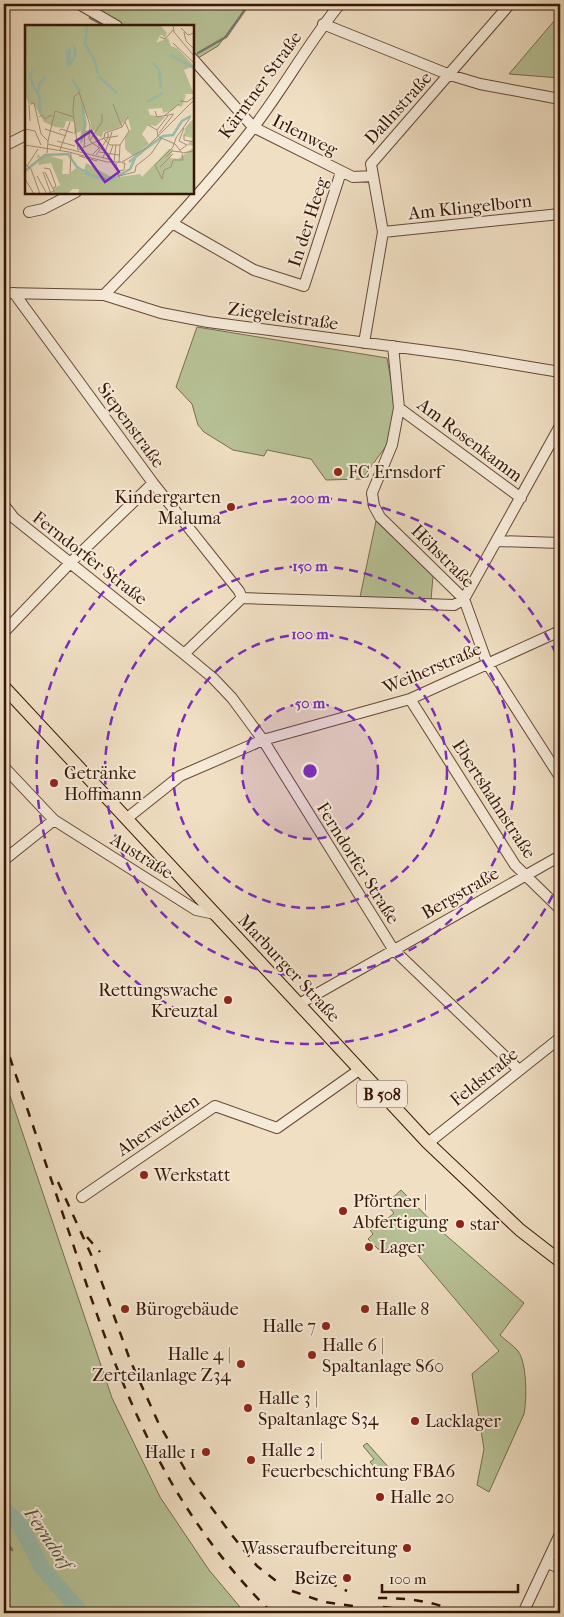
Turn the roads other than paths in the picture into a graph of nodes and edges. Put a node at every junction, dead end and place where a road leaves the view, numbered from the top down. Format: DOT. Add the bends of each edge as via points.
graph roads {
  1 [pos="79,4"];
  2 [pos="340,4"];
  3 [pos="510,4"];
  4 [pos="323,24"];
  5 [pos="115,25"];
  6 [pos="194,60"];
  7 [pos="450,75"];
  8 [pos="560,99"];
  9 [pos="253,127"];
  10 [pos="25,136"];
  11 [pos="4,146"];
  12 [pos="341,172"];
  13 [pos="373,176"];
  14 [pos="72,194"];
  15 [pos="29,212"];
  16 [pos="560,214"];
  17 [pos="172,223"];
  18 [pos="383,232"];
  19 [pos="9,293"];
  20 [pos="104,295"];
  21 [pos="364,343"];
  22 [pos="392,346"];
  23 [pos="560,372"];
  24 [pos="399,408"];
  25 [pos="560,426"];
  26 [pos="154,483"];
  27 [pos="521,498"];
  28 [pos="4,505"];
  29 [pos="497,541"];
  30 [pos="560,543"];
  31 [pos="70,563"];
  32 [pos="242,598"];
  33 [pos="464,599"];
  34 [pos="560,631"];
  35 [pos="4,632"];
  36 [pos="184,654"];
  37 [pos="487,663"];
  38 [pos="4,687"];
  39 [pos="410,699"];
  40 [pos="263,740"];
  41 [pos="4,767"];
  42 [pos="560,777"];
  43 [pos="126,819"];
  44 [pos="54,820"];
  45 [pos="560,856"];
  46 [pos="4,860"];
  47 [pos="524,875"];
  48 [pos="560,909"];
  49 [pos="215,914"];
  50 [pos="393,949"];
  51 [pos="299,1004"];
  52 [pos="560,1038"];
  53 [pos="360,1070"];
  54 [pos="519,1070"];
  55 [pos="428,1143"];
  56 [pos="82,1197"];
  57 [pos="560,1260"];
  58 [pos="560,1534"];
  59 [pos="547,1563"];
  60 [pos="560,1568"];
  61 [pos="524,1613"];
  1 -- 5 [label="street"];
  2 -- 4 [label="street, Kärntner Straße"];
  3 -- 7 [label="street, Dallnstraße"];
  4 -- 7 [label="street"];
  4 -- 9 [label="street, Kärntner Straße"];
  6 -- 9 [label="street, Irlenweg"];
  7 -- 8 [label="street"];
  7 -- 13 [label="street, Dallnstraße" via="371,164"];
  9 -- 12 [label="street, Irlenweg"];
  9 -- 17 [label="street, Kärntner Straße"];
  10 -- 11 [label="street"];
  12 -- 13 [label="street, Irlenweg" via="353,177"];
  12 -- 17 [label="street, In der Heeg" via="304,286 254,270"];
  13 -- 18 [label="street, Dallnstraße"];
  14 -- 15 [label="street" via="44,209"];
  16 -- 18 [label="street, Am Klingelborn"];
  17 -- 20 [label="street, Kärntner Straße"];
  18 -- 21 [label="street, Dallnstraße"];
  19 -- 20 [label="street, Ziegeleistraße"];
  19 -- 26 [label="street, Siepenstraße"];
  20 -- 21 [label="street, Ziegeleistraße" via="161,313 208,322"];
  21 -- 22 [label="street, Ziegeleistraße"];
  22 -- 23 [label="street, Ziegeleistraße"];
  22 -- 24 [label="street, Höhstraße"];
  24 -- 27 [label="street, Am Rosenkamm"];
  24 -- 33 [label="street, Höhstraße" via="392,445 372,493 374,506 380,517"];
  25 -- 27 [label="street, Am Rosenkamm"];
  26 -- 31 [label="street"];
  26 -- 32 [label="street, Siepenstraße"];
  27 -- 29 [label="street, Am Rosenkamm"];
  28 -- 31 [label="street, Ferndorfer Straße" via="14,518"];
  29 -- 30 [label="street"];
  29 -- 33 [label="street, Am Rosenkamm"];
  31 -- 35 [label="street"];
  31 -- 36 [label="street, Ferndorfer Straße"];
  32 -- 33 [label="street" via="454,605"];
  32 -- 36 [label="street"];
  33 -- 37 [label="street, Höhstraße"];
  34 -- 37 [label="street, Weiherstraße"];
  36 -- 40 [label="street, Ferndorfer Straße" via="232,698"];
  37 -- 39 [label="street, Weiherstraße"];
  37 -- 42 [label="street, Höhstraße"];
  38 -- 43 [label="main road, Marburger Straße / B 508"];
  39 -- 40 [label="street, Weiherstraße"];
  39 -- 47 [label="street, Ebertshahnstraße"];
  40 -- 43 [label="street, Weiherstraße" via="180,776"];
  40 -- 50 [label="street, Ferndorfer Straße"];
  41 -- 44 [label="street, Austraße"];
  43 -- 49 [label="main road, Marburger Straße / B 508"];
  44 -- 46 [label="street"];
  44 -- 49 [label="street, Austraße" via="196,910"];
  45 -- 47 [label="street, Bergstraße"];
  47 -- 48 [label="street, Ebertshahnstraße"];
  47 -- 50 [label="street, Bergstraße"];
  49 -- 51 [label="main road, Marburger Straße / B 508"];
  50 -- 51 [label="street, Bergstraße"];
  50 -- 54 [label="street, Ferndorfer Straße"];
  51 -- 53 [label="main road, Marburger Straße / B 508"];
  52 -- 54 [label="street, Feldstraße"];
  53 -- 55 [label="main road, Marburger Straße / B 508"];
  53 -- 56 [label="street, Aherweiden" via="277,1128 215,1106"];
  54 -- 55 [label="street, Feldstraße"];
  55 -- 57 [label="main road, Marburger Straße / B 508" via="520,1230"];
  58 -- 59 [label="street"];
  59 -- 60 [label="street"];
  59 -- 61 [label="street"];
}
